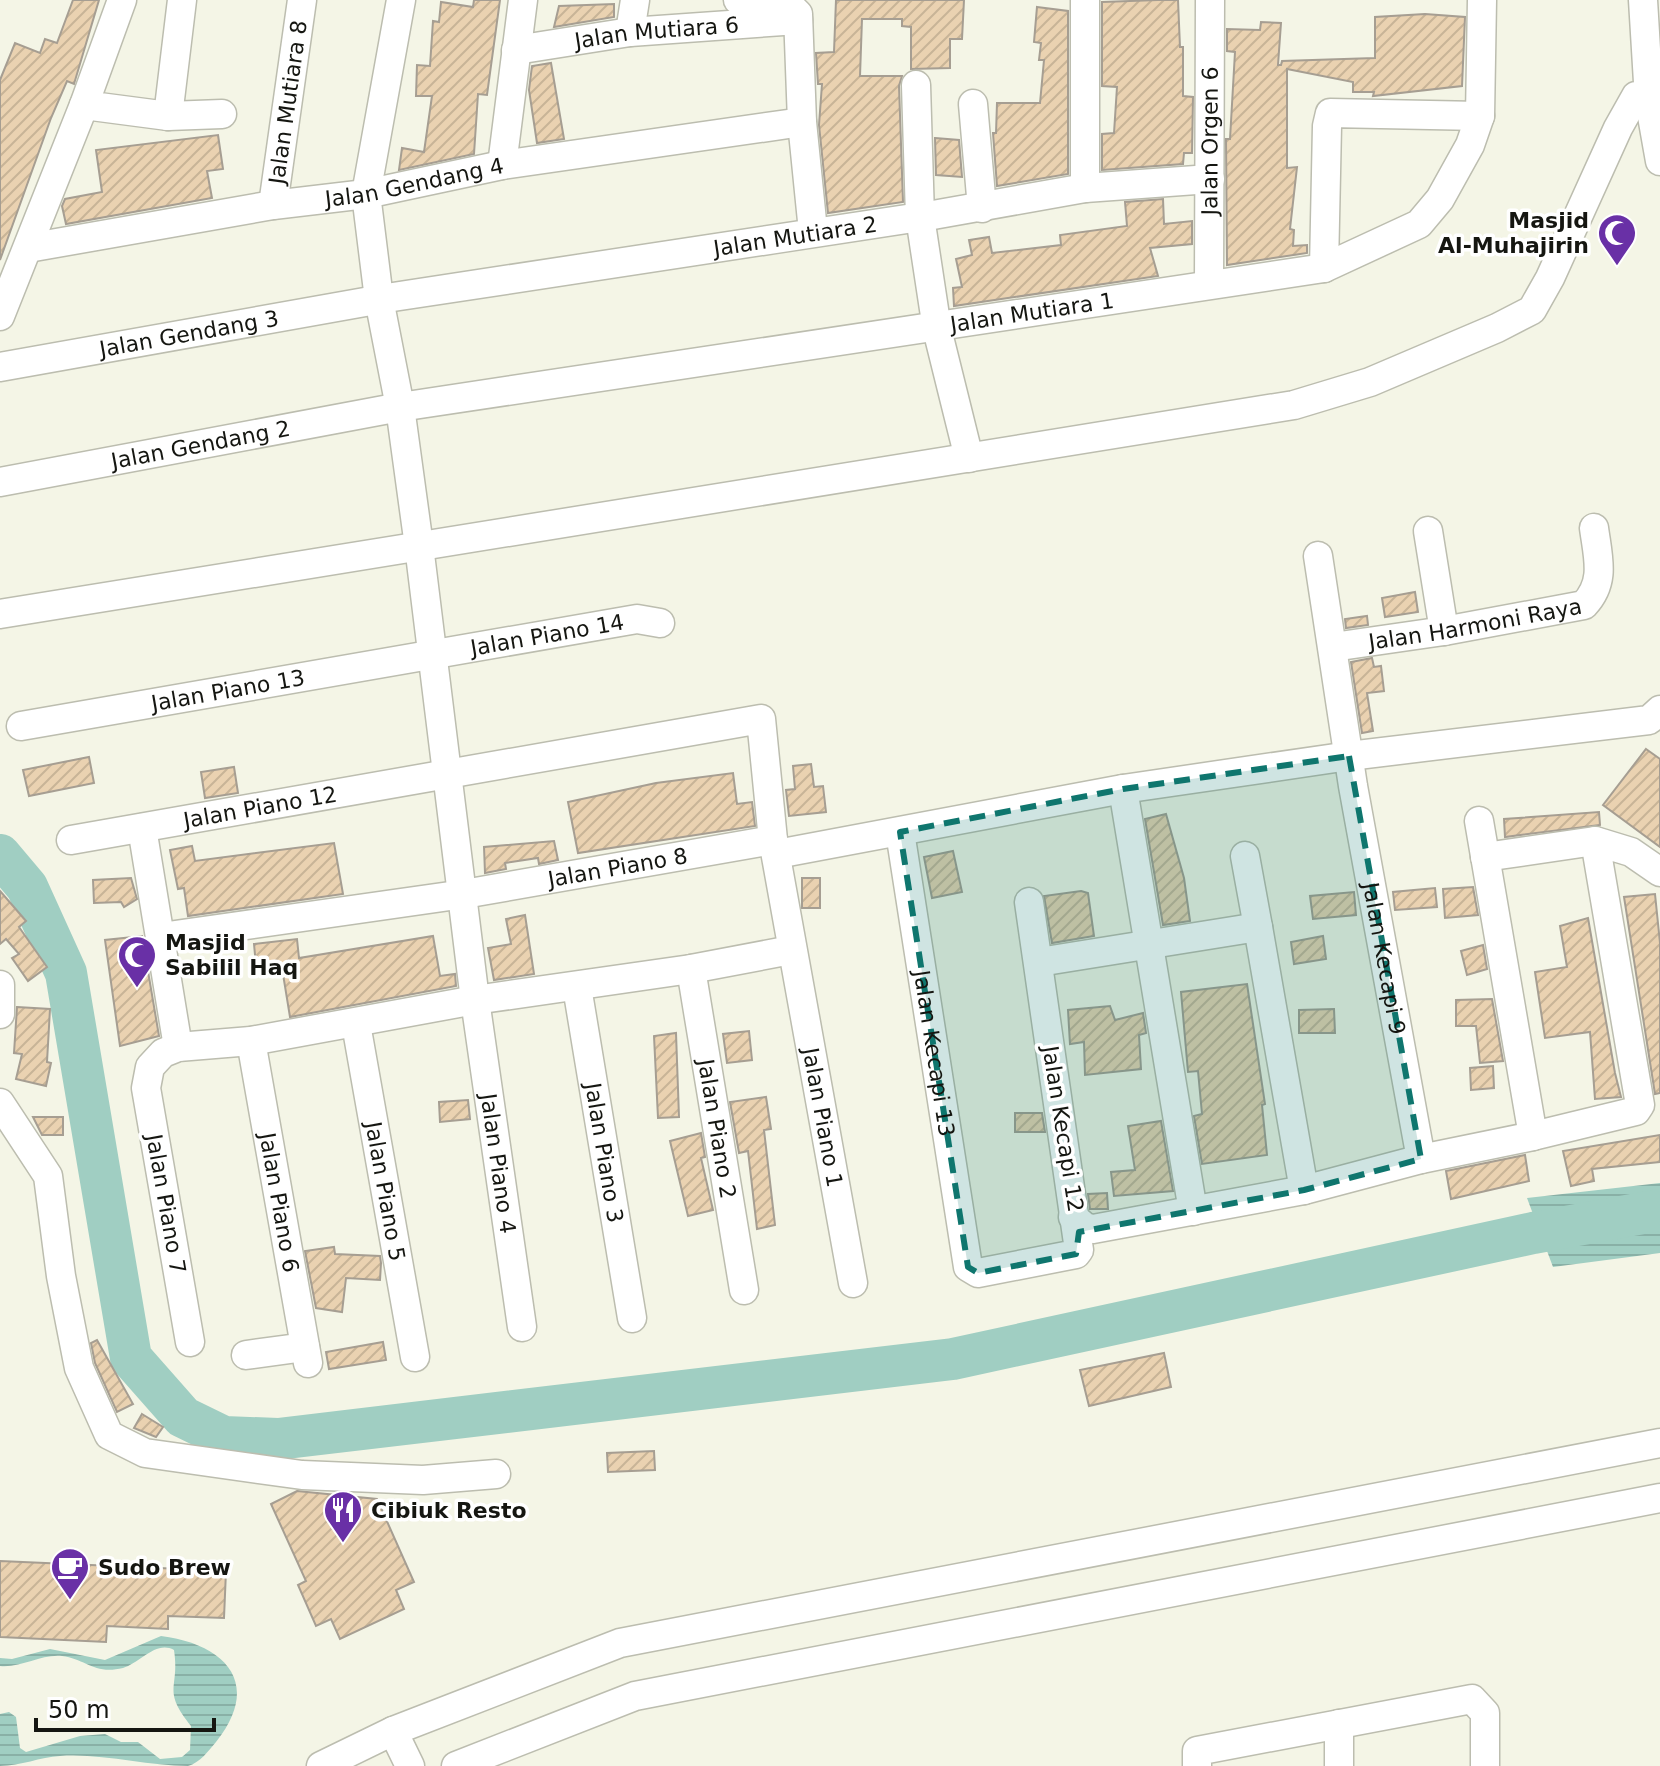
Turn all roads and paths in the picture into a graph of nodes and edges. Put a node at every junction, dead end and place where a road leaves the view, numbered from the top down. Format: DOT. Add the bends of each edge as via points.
graph roads {
  1 [pos="122,0"];
  2 [pos="182,0"];
  3 [pos="302,0"];
  4 [pos="401,0"];
  5 [pos="523,0"];
  6 [pos="635,0"];
  7 [pos="738,0"];
  8 [pos="1085,0"];
  9 [pos="1210,0"];
  10 [pos="1482,0"];
  11 [pos="1627,0"];
  12 [pos="1643,0"];
  13 [pos="798,20"];
  14 [pos="630,32"];
  15 [pos="516,50"];
  16 [pos="916,85"];
  17 [pos="1642,97"];
  18 [pos="973,104"];
  19 [pos="84,105"];
  20 [pos="222,114"];
  21 [pos="168,116"];
  22 [pos="1480,116"];
  23 [pos="802,122"];
  24 [pos="1660,161"];
  25 [pos="502,165"];
  26 [pos="1210,179"];
  27 [pos="1085,188"];
  28 [pos="366,194"];
  29 [pos="273,205"];
  30 [pos="982,208"];
  31 [pos="920,217"];
  32 [pos="813,231"];
  33 [pos="28,248"];
  34 [pos="1324,268"];
  35 [pos="1209,283"];
  36 [pos="379,299"];
  37 [pos="0,316"];
  38 [pos="937,329"];
  39 [pos="0,367"];
  40 [pos="400,407"];
  41 [pos="969,458"];
  42 [pos="0,482"];
  43 [pos="1594,528"];
  44 [pos="1428,531"];
  45 [pos="1318,556"];
  46 [pos="420,559"];
  47 [pos="0,614"];
  48 [pos="660,623"];
  49 [pos="1444,631"];
  50 [pos="431,644"];
  51 [pos="1333,647"];
  52 [pos="1656,720"];
  53 [pos="21,726"];
  54 [pos="1349,756"];
  55 [pos="450,775"];
  56 [pos="1123,789"];
  57 [pos="1479,821"];
  58 [pos="142,828"];
  59 [pos="900,832"];
  60 [pos="71,840"];
  61 [pos="1595,841"];
  62 [pos="775,847"];
  63 [pos="1245,856"];
  64 [pos="1485,857"];
  65 [pos="1660,872"];
  66 [pos="464,894"];
  67 [pos="1029,902"];
  68 [pos="1258,927"];
  69 [pos="161,937"];
  70 [pos="1149,944"];
  71 [pos="791,950"];
  72 [pos="1039,962"];
  73 [pos="691,969"];
  74 [pos="0,985"];
  75 [pos="577,987"];
  76 [pos="475,1000"];
  77 [pos="0,1014"];
  78 [pos="356,1024"];
  79 [pos="251,1041"];
  80 [pos="178,1047"];
  81 [pos="0,1103"];
  82 [pos="1533,1136"];
  83 [pos="1421,1159"];
  84 [pos="1304,1190"];
  85 [pos="1193,1211"];
  86 [pos="1073,1217"];
  87 [pos="853,1283"];
  88 [pos="744,1290"];
  89 [pos="632,1318"];
  90 [pos="522,1327"];
  91 [pos="190,1342"];
  92 [pos="246,1355"];
  93 [pos="415,1357"];
  94 [pos="1660,1443"];
  95 [pos="496,1474"];
  96 [pos="1660,1498"];
  97 [pos="1339,1724"];
  98 [pos="393,1731"];
  99 [pos="1197,1758"];
  100 [pos="321,1766"];
  101 [pos="410,1766"];
  102 [pos="456,1766"];
  103 [pos="1339,1766"];
  104 [pos="1485,1766"];
  1 -- 19 [label="street"];
  2 -- 21 [label="street"];
  3 -- 29 [label="street, Jalan Mutiara 8"];
  4 -- 28 [label="street, Jalan Piano 4"];
  5 -- 15 [label="street"];
  6 -- 14 [label="street"];
  7 -- 13 [label="street" via="794,10"];
  8 -- 27 [label="street"];
  9 -- 26 [label="street, Jalan Orgen 6"];
  10 -- 22 [label="street, Jalan Mutiara 1"];
  11 -- 17 [label="street"];
  12 -- 17 [label="street"];
  13 -- 14 [label="street, Jalan Mutiara 6"];
  13 -- 23 [label="street"];
  14 -- 15 [label="street, Jalan Mutiara 6"];
  15 -- 25 [label="street"];
  16 -- 31 [label="street"];
  17 -- 24 [label="street"];
  17 -- 41 [label="street" via="1618,128 1532,310 1370,382 1294,405"];
  18 -- 30 [label="street"];
  19 -- 21 [label="street"];
  19 -- 33 [label="street"];
  20 -- 21 [label="street"];
  22 -- 34 [label="street, Jalan Mutiara 1" via="1440,199 1419,224"];
  22 -- 34 [label="street" via="1330,113"];
  23 -- 25 [label="street, Jalan Gendang 4"];
  23 -- 32 [label="street"];
  25 -- 28 [label="street, Jalan Gendang 4"];
  26 -- 27 [label="street, Jalan Mutiara 2"];
  26 -- 35 [label="street, Jalan Orgen 6"];
  27 -- 30 [label="street, Jalan Mutiara 2"];
  28 -- 29 [label="street, Jalan Gendang 4"];
  28 -- 36 [label="street, Jalan Piano 4"];
  29 -- 33 [label="street, Jalan Gendang 4"];
  30 -- 31 [label="street, Jalan Mutiara 2"];
  31 -- 32 [label="street, Jalan Mutiara 2"];
  31 -- 38 [label="street"];
  32 -- 36 [label="street, Jalan Mutiara 2"];
  33 -- 37 [label="street"];
  34 -- 35 [label="street, Jalan Mutiara 1"];
  35 -- 38 [label="street, Jalan Mutiara 1"];
  36 -- 39 [label="street, Jalan Gendang 3"];
  36 -- 40 [label="street, Jalan Piano 4"];
  38 -- 40 [label="street, Jalan Mutiara 1"];
  38 -- 41 [label="street"];
  40 -- 42 [label="street, Jalan Gendang 2"];
  40 -- 46 [label="street, Jalan Piano 4"];
  41 -- 46 [label="street"];
  43 -- 49 [label="street, Jalan Harmoni Raya" via="1600,577 1584,605"];
  44 -- 49 [label="street"];
  45 -- 51 [label="street, Jalan Kecapi 9"];
  46 -- 47 [label="street"];
  46 -- 50 [label="street, Jalan Piano 4"];
  48 -- 50 [label="street, Jalan Piano 14" via="637,619"];
  49 -- 51 [label="street, Jalan Harmoni Raya"];
  50 -- 53 [label="street, Jalan Piano 13"];
  50 -- 55 [label="street, Jalan Piano 4"];
  51 -- 54 [label="street, Jalan Kecapi 9"];
  52 -- 54 [label="street, Jalan Piano 8"];
  54 -- 56 [label="street, Jalan Piano 8"];
  54 -- 83 [label="street, Jalan Kecapi 9"];
  55 -- 58 [label="street, Jalan Piano 12"];
  55 -- 62 [label="street, Jalan Piano 12" via="761,719"];
  55 -- 66 [label="street, Jalan Piano 4"];
  56 -- 59 [label="street, Jalan Piano 8"];
  56 -- 70 [label="street"];
  57 -- 64 [label="street"];
  58 -- 60 [label="street, Jalan Piano 12"];
  58 -- 69 [label="street"];
  59 -- 62 [label="street, Jalan Piano 8"];
  59 -- 86 [label="street, Jalan Kecapi 13" via="968,1267 973,1272 1076,1254"];
  61 -- 64 [label="street"];
  61 -- 65 [label="street" via="1631,852"];
  61 -- 82 [label="street, Jalan Kecapi 12" via="1640,1105 1636,1111"];
  62 -- 66 [label="street, Jalan Piano 8"];
  62 -- 71 [label="street, Jalan Piano 1"];
  63 -- 68 [label="street"];
  64 -- 82 [label="street"];
  66 -- 69 [label="street, Jalan Piano 8"];
  66 -- 76 [label="street, Jalan Piano 4"];
  67 -- 72 [label="street, Jalan Kecapi 12"];
  68 -- 70 [label="street"];
  68 -- 84 [label="street"];
  69 -- 80 [label="street"];
  70 -- 72 [label="street"];
  70 -- 85 [label="street"];
  71 -- 73 [label="street"];
  71 -- 87 [label="street, Jalan Piano 1"];
  72 -- 86 [label="street, Jalan Kecapi 12"];
  73 -- 75 [label="street"];
  73 -- 88 [label="street, Jalan Piano 2"];
  74 -- 77 [label="street"];
  75 -- 76 [label="street"];
  75 -- 89 [label="street, Jalan Piano 3"];
  76 -- 78 [label="street"];
  76 -- 90 [label="street, Jalan Piano 4"];
  78 -- 79 [label="street"];
  78 -- 93 [label="street, Jalan Piano 5"];
  79 -- 80 [label="street"];
  79 -- 92 [label="street, Jalan Piano 6" via="306,1355"];
  80 -- 91 [label="street, Jalan Piano 7" via="150,1067 146,1088"];
  81 -- 95 [label="street" via="48,1176 79,1368 109,1435 145,1453 302,1475 423,1480"];
  82 -- 83 [label="street, Jalan Kecapi 12"];
  83 -- 84 [label="street, Jalan Kecapi 12"];
  84 -- 85 [label="street, Jalan Kecapi 12"];
  85 -- 86 [label="street, Jalan Kecapi 12" via="1093,1229"];
  94 -- 98 [label="street" via="620,1643"];
  96 -- 102 [label="street" via="635,1696"];
  97 -- 99 [label="street"];
  97 -- 103 [label="street"];
  97 -- 104 [label="street" via="1472,1699 1485,1713"];
  98 -- 100 [label="street"];
  98 -- 101 [label="street"];
}
